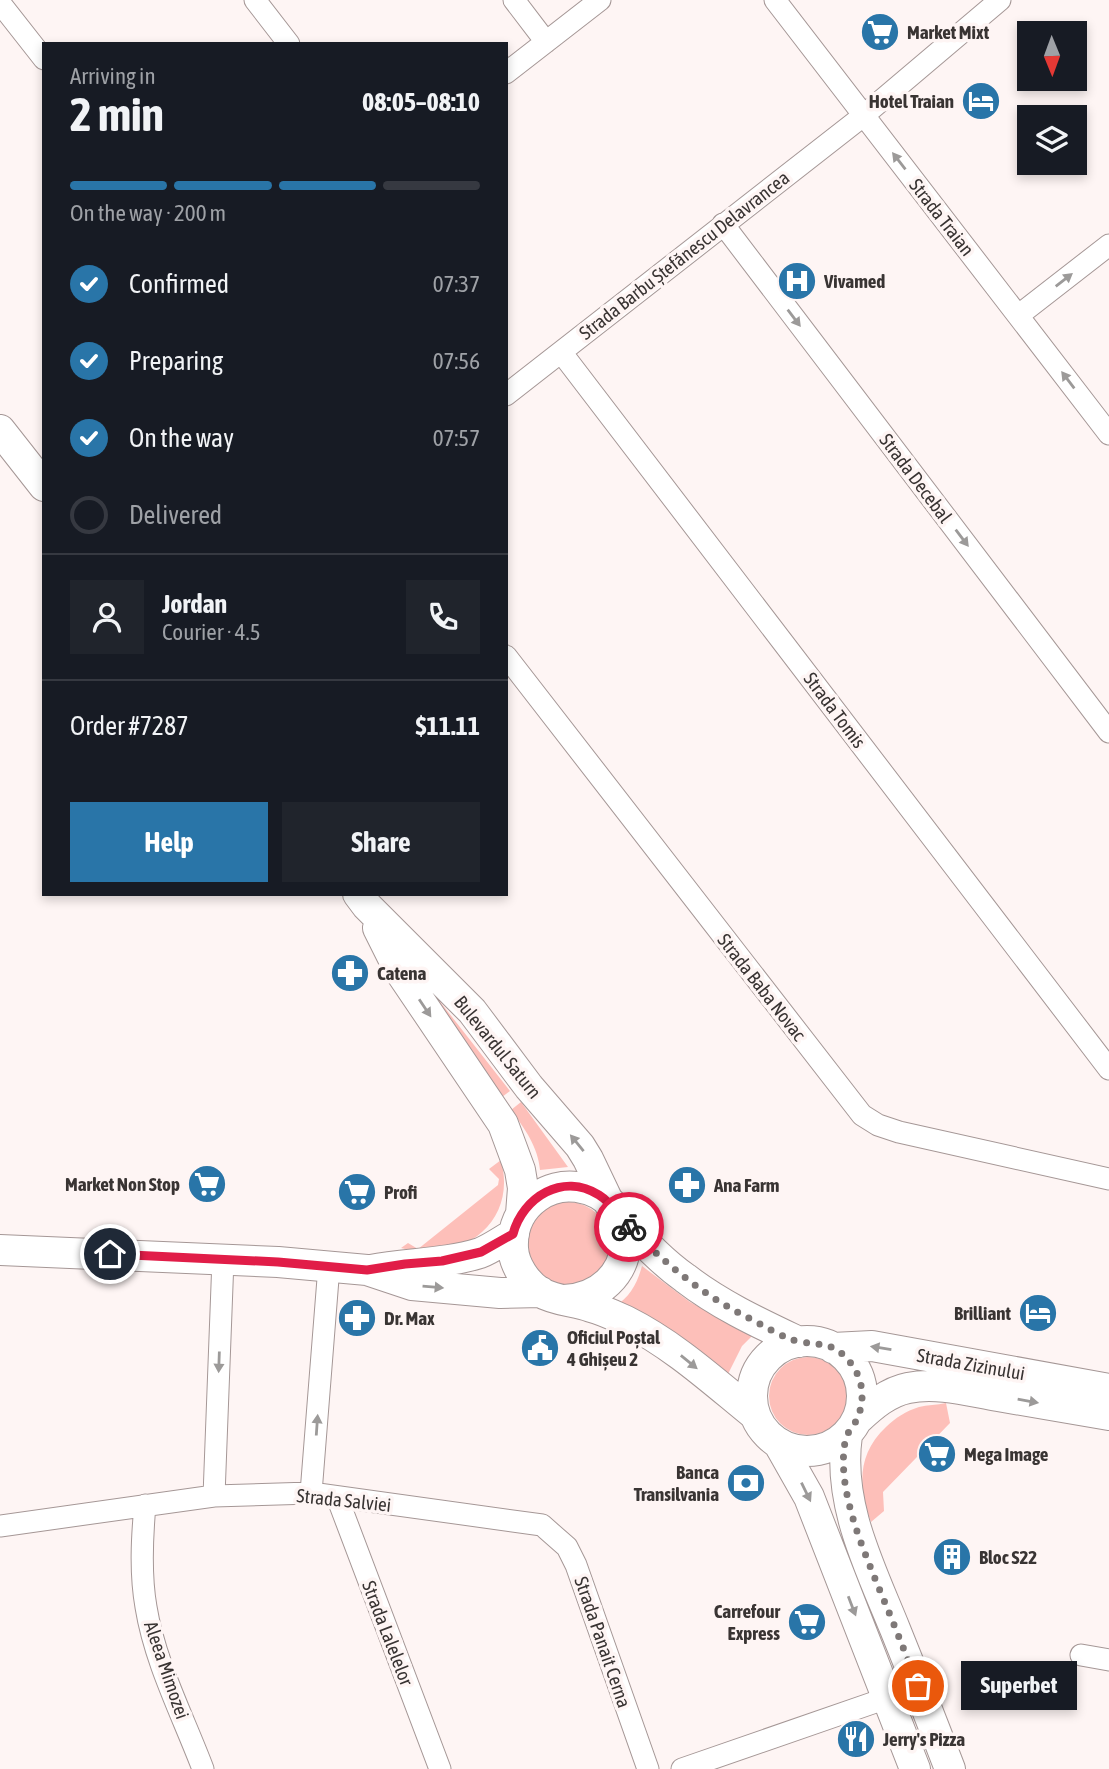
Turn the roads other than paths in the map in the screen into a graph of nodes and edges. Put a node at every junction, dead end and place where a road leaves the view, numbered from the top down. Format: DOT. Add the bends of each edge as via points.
graph roads {
  1 [pos="255,0"];
  2 [pos="514,0"];
  3 [pos="600,0"];
  4 [pos="775,0"];
  5 [pos="1000,0"];
  6 [pos="0,3"];
  7 [pos="287,42"];
  8 [pos="546,42"];
  9 [pos="42,56"];
  10 [pos="508,71"];
  11 [pos="863,116"];
  12 [pos="723,224"];
  13 [pos="1109,245"];
  14 [pos="1019,316"];
  15 [pos="561,352"];
  16 [pos="508,394"];
  17 [pos="0,430"];
  18 [pos="1109,434"];
  19 [pos="42,483"];
  20 [pos="508,659"];
  21 [pos="1109,732"];
  22 [pos="363,900"];
  23 [pos="1109,1069"];
  24 [pos="1109,1179"];
  25 [pos="615,1210"];
  26 [pos="517,1224"];
  27 [pos="3,1250"];
  28 [pos="223,1259"];
  29 [pos="329,1266"];
  30 [pos="367,1270"];
  31 [pos="552,1296"];
  32 [pos="799,1342"];
  33 [pos="833,1348"];
  34 [pos="1109,1389"];
  35 [pos="755,1415"];
  36 [pos="1109,1415"];
  37 [pos="852,1427"];
  38 [pos="779,1444"];
  39 [pos="312,1493"];
  40 [pos="214,1496"];
  41 [pos="337,1497"];
  42 [pos="145,1505"];
  43 [pos="542,1525"];
  44 [pos="0,1526"];
  45 [pos="1081,1655"];
  46 [pos="1109,1660"];
  47 [pos="887,1698"];
  48 [pos="718,1763"];
  49 [pos="203,1769"];
  50 [pos="440,1769"];
  51 [pos="648,1769"];
  52 [pos="681,1769"];
  53 [pos="915,1769"];
  54 [pos="950,1769"];
  1 -- 7 [label="street"];
  2 -- 8 [label="street"];
  3 -- 8 [label="street"];
  4 -- 11 [label="street, Strada Traian"];
  5 -- 11 [label="street, Strada Barbu Ștefănescu Delavrancea"];
  6 -- 9 [label="street"];
  8 -- 10 [label="street"];
  11 -- 12 [label="street, Strada Barbu Ștefănescu Delavrancea"];
  14 -- 11 [label="street, Strada Traian, one-way"];
  12 -- 15 [label="street, Strada Barbu Ștefănescu Delavrancea"];
  12 -- 21 [label="street, Strada Decebal, one-way"];
  14 -- 13 [label="street, one-way"];
  18 -- 14 [label="street, Strada Traian, one-way"];
  15 -- 16 [label="street, Strada Barbu Ștefănescu Delavrancea"];
  15 -- 23 [label="street, Strada Tomis"];
  17 -- 19 [label="main road"];
  20 -- 24 [label="street, Strada Baba Novac" via="862,1115 899,1132"];
  25 -- 22 [label="main road, Bulevardul Saturn, one-way" via="580,1146 472,1011"];
  22 -- 26 [label="main road, Bulevardul Saturn, one-way" via="399,970 503,1124 523,1188"];
  25 -- 26 [label="main road" via="597,1194 569,1186 530,1202"];
  25 -- 31 [label="main road" via="625,1229 625,1254 613,1279 591,1295"];
  25 -- 32 [label="main road" via="661,1258 708,1295"];
  26 -- 30 [label="main road" via="481,1252"];
  26 -- 31 [label="main road" via="513,1250 517,1264 525,1277"];
  27 -- 28 [label="main road"];
  28 -- 29 [label="main road"];
  28 -- 40 [label="street, one-way"];
  29 -- 30 [label="main road"];
  39 -- 29 [label="street, one-way"];
  30 -- 31 [label="main road, one-way" via="412,1285"];
  31 -- 35 [label="main road, one-way" via="591,1306 670,1346"];
  32 -- 33 [label="main road"];
  32 -- 35 [label="main road" via="770,1355 757,1373 752,1393"];
  34 -- 33 [label="main road, Strada Zizinului, one-way" via="872,1346"];
  33 -- 37 [label="main road" via="849,1361 859,1378 862,1399"];
  35 -- 38 [label="main road"];
  37 -- 36 [label="main road, Strada Zizinului, one-way" via="876,1402 908,1388 961,1389"];
  37 -- 38 [label="main road" via="835,1444 821,1450 800,1451"];
  37 -- 54 [label="main road" via="843,1460 857,1534"];
  38 -- 47 [label="main road, one-way" via="809,1497"];
  39 -- 40 [label="street, Strada Salviei"];
  39 -- 41 [label="street, Strada Salviei"];
  40 -- 42 [label="street, Strada Salviei"];
  41 -- 43 [label="street, Strada Salviei"];
  41 -- 50 [label="street, Strada Lalelelor"];
  42 -- 44 [label="street"];
  42 -- 49 [label="street, Aleea Mimozei" via="142,1539 148,1618"];
  43 -- 51 [label="street, Strada Panait Cerna" via="567,1548 576,1565"];
  45 -- 46 [label="street"];
  47 -- 48 [label="street"];
  47 -- 53 [label="main road"];
  48 -- 52 [label="street"];
}
